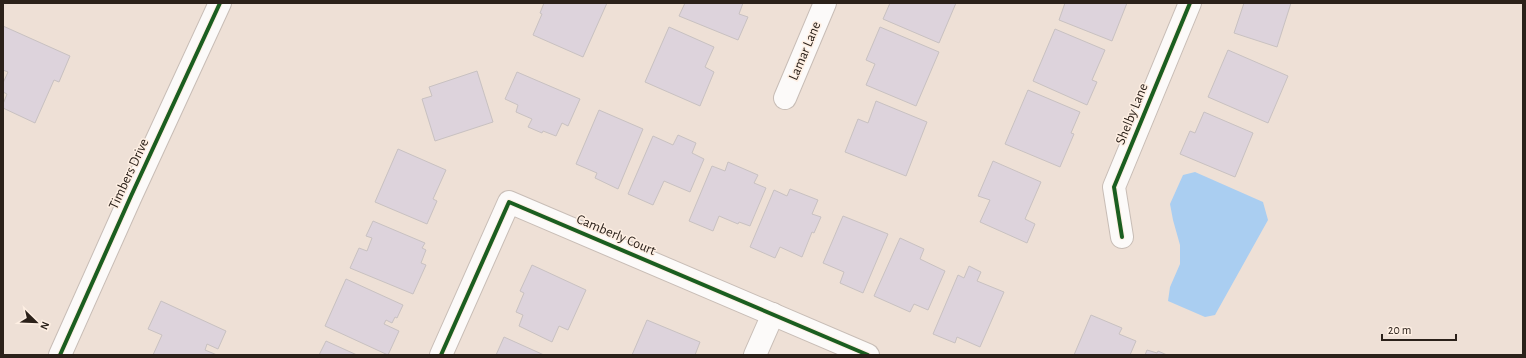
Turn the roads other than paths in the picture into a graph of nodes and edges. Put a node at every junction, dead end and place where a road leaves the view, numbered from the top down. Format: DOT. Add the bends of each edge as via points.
graph roads {
  1 [pos="220,3"];
  2 [pos="825,3"];
  3 [pos="1190,3"];
  4 [pos="785,98"];
  5 [pos="1122,237"];
  6 [pos="773,314"];
  7 [pos="60,355"];
  8 [pos="441,355"];
  9 [pos="754,355"];
  10 [pos="868,355"];
  1 -- 7 [label="street, Timbers Drive"];
  2 -- 4 [label="street, Lamar Lane"];
  3 -- 5 [label="street, Shelby Lane" via="1114,187"];
  6 -- 8 [label="street, Camberly Court" via="509,202"];
  6 -- 9 [label="street"];
  6 -- 10 [label="street, Camberly Court"];
}
